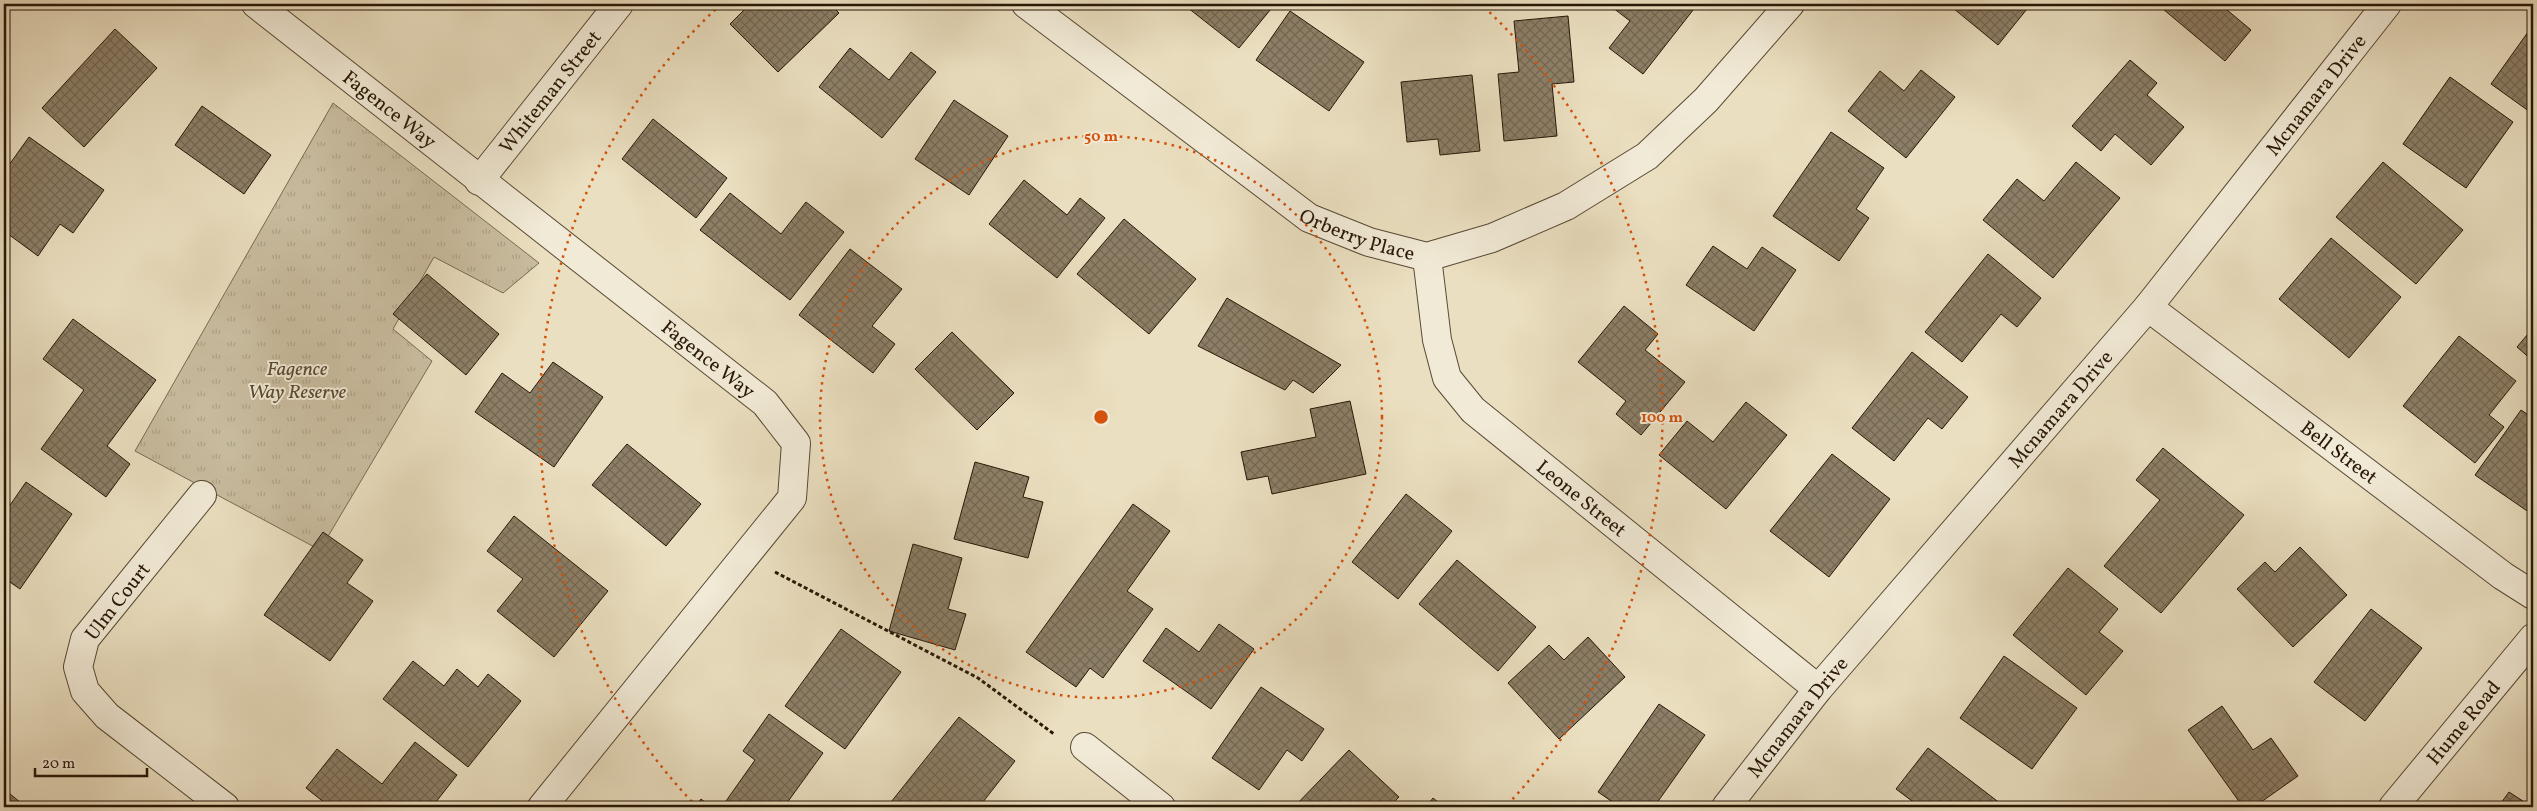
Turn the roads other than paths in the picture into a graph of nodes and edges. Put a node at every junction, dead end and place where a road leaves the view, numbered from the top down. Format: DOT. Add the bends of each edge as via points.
graph roads {
  1 [pos="256,4"];
  2 [pos="620,4"];
  3 [pos="1026,4"];
  4 [pos="1790,4"];
  5 [pos="2387,4"];
  6 [pos="480,181"];
  7 [pos="1426,257"];
  8 [pos="2148,307"];
  9 [pos="202,495"];
  10 [pos="2533,595"];
  11 [pos="2533,638"];
  12 [pos="1818,689"];
  13 [pos="1085,747"];
  14 [pos="225,807"];
  15 [pos="542,807"];
  16 [pos="1161,807"];
  17 [pos="1726,807"];
  18 [pos="2393,807"];
  1 -- 6 [label="street, Fagence Way"];
  2 -- 6 [label="street, Whiteman Street"];
  3 -- 7 [label="street, Orberry Place" via="1309,218 1369,242"];
  4 -- 7 [label="street, Orberry Place" via="1706,100 1647,156 1566,206 1492,238"];
  5 -- 8 [label="street, Mcnamara Drive"];
  6 -- 15 [label="street, Fagence Way" via="765,403 796,443 792,498"];
  7 -- 12 [label="street, Leone Street" via="1437,340 1447,378 1473,410"];
  8 -- 10 [label="street, Bell Street" via="2503,576"];
  8 -- 12 [label="street, Mcnamara Drive"];
  9 -- 14 [label="street, Ulm Court" via="84,639 78,667 86,692 106,716"];
  11 -- 18 [label="street, Hume Road"];
  12 -- 17 [label="street, Mcnamara Drive"];
  13 -- 16 [label="street"];
}
